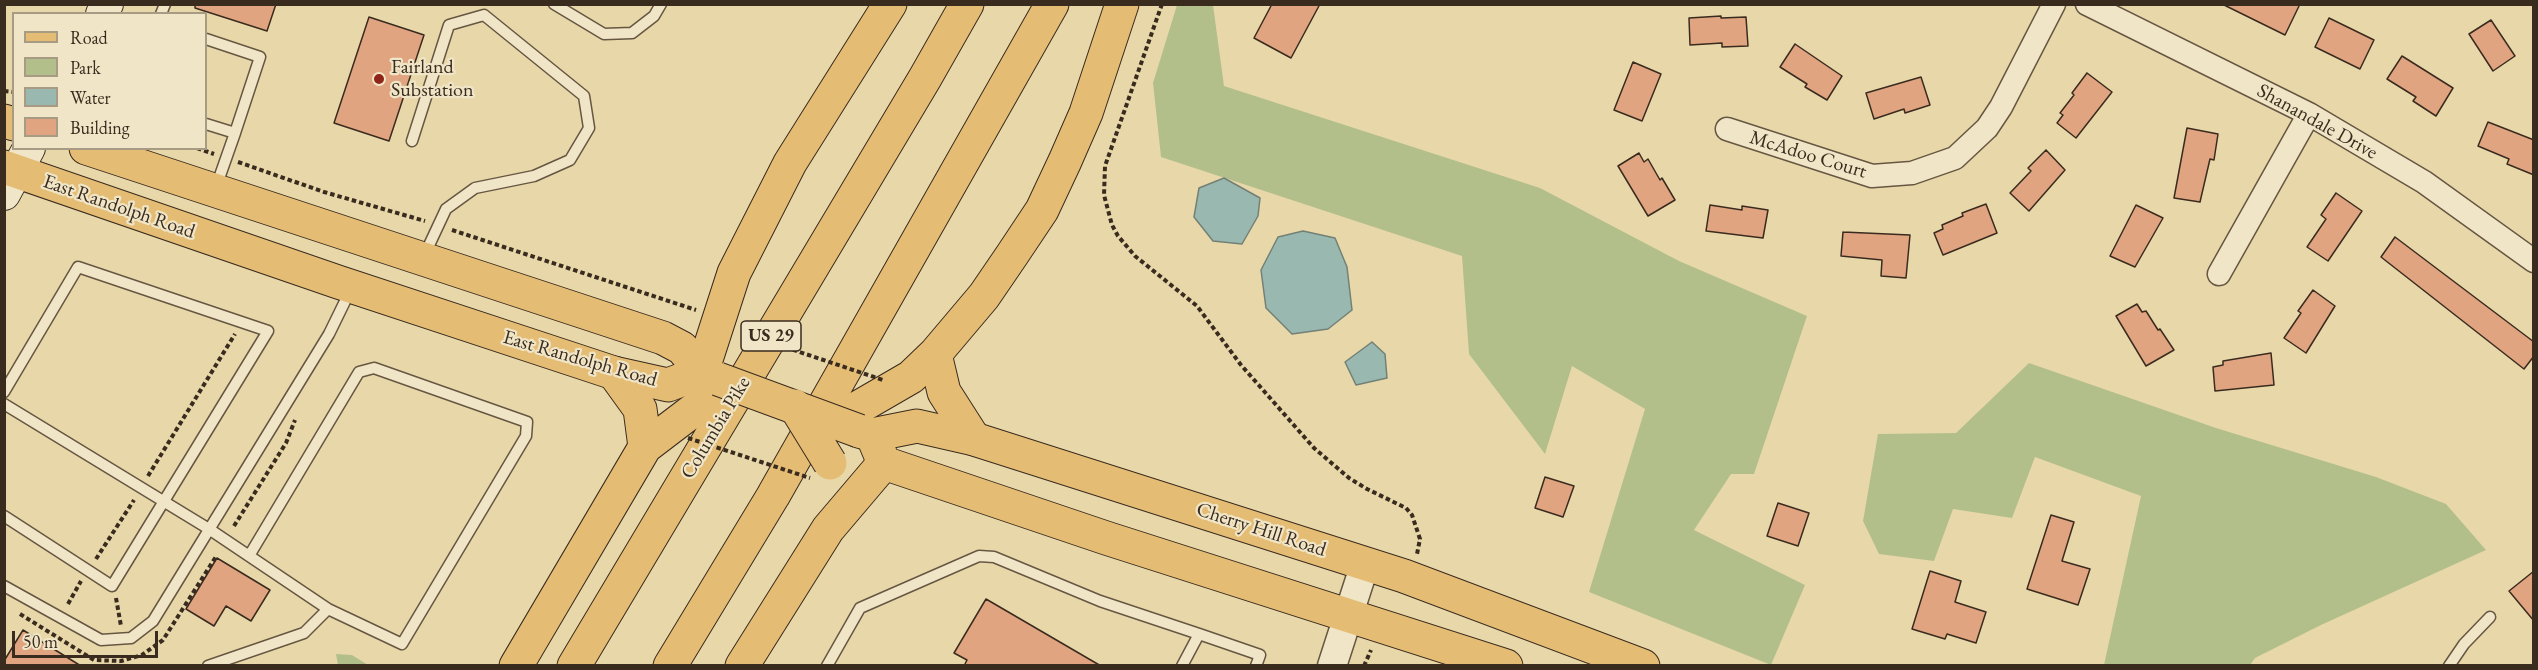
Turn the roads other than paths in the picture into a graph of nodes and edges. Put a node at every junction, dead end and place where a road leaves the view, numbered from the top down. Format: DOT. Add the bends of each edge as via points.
graph roads {
  1 [pos="554,4"];
  2 [pos="661,4"];
  3 [pos="890,4"];
  4 [pos="967,4"];
  5 [pos="1052,4"];
  6 [pos="1122,4"];
  7 [pos="2054,4"];
  8 [pos="2087,4"];
  9 [pos="207,39"];
  10 [pos="2308,114"];
  11 [pos="207,124"];
  12 [pos="1726,129"];
  13 [pos="235,133"];
  14 [pos="412,141"];
  15 [pos="97,150"];
  16 [pos="120,154"];
  17 [pos="13,170"];
  18 [pos="214,191"];
  19 [pos="423,259"];
  20 [pos="2534,261"];
  21 [pos="2219,274"];
  22 [pos="352,287"];
  23 [pos="935,354"];
  24 [pos="614,374"];
  25 [pos="715,383"];
  26 [pos="4,392"];
  27 [pos="4,404"];
  28 [pos="795,406"];
  29 [pos="862,438"];
  30 [pos="974,439"];
  31 [pos="645,447"];
  32 [pos="165,501"];
  33 [pos="4,516"];
  34 [pos="209,529"];
  35 [pos="828,529"];
  36 [pos="249,556"];
  37 [pos="1365,564"];
  38 [pos="4,586"];
  39 [pos="328,609"];
  40 [pos="1348,614"];
  41 [pos="2490,617"];
  42 [pos="1199,634"];
  43 [pos="208,666"];
  44 [pos="516,666"];
  45 [pos="574,666"];
  46 [pos="670,666"];
  47 [pos="742,666"];
  48 [pos="827,666"];
  49 [pos="1182,666"];
  50 [pos="1256,666"];
  51 [pos="1332,666"];
  52 [pos="1506,666"];
  53 [pos="1643,666"];
  54 [pos="2449,666"];
  1 -- 2 [label="lane" via="604,34 632,33 654,16"];
  3 -- 25 [label="main road" via="790,163 734,273 731,328"];
  4 -- 45 [label="main road, Columbia Pike / US 29"];
  5 -- 46 [label="main road" via="779,485"];
  6 -- 23 [label="main road" via="1086,113 1042,210 984,296"];
  7 -- 12 [label="street, McAdoo Court" via="1987,128 1955,158 1912,173 1872,176"];
  8 -- 10 [label="street, Shanandale Drive"];
  9 -- 13 [label="lane" via="260,57"];
  10 -- 20 [label="street, Shanandale Drive" via="2424,182"];
  10 -- 21 [label="street"];
  11 -- 13 [label="lane"];
  13 -- 18 [label="lane"];
  14 -- 19 [label="lane" via="449,25 484,15 584,96 590,128 570,160 534,176 475,188 446,209"];
  15 -- 16 [label="main road"];
  16 -- 18 [label="main road"];
  17 -- 22 [label="main road, East Randolph Road"];
  18 -- 19 [label="main road"];
  19 -- 25 [label="main road" via="663,338 682,348"];
  22 -- 24 [label="main road, East Randolph Road"];
  22 -- 34 [label="lane" via="329,334"];
  23 -- 29 [label="main road" via="911,377 881,388"];
  23 -- 30 [label="main road" via="944,392"];
  24 -- 25 [label="main road, East Randolph Road" via="668,385"];
  24 -- 31 [label="main road" via="640,409"];
  25 -- 28 [label="main road, bridge"];
  25 -- 31 [label="main road"];
  26 -- 32 [label="lane" via="78,267 268,331"];
  27 -- 32 [label="lane"];
  28 -- 29 [label="main road, bridge"];
  28 -- 35 [label="main road, bridge" via="821,471 837,489"];
  29 -- 30 [label="main road, Cherry Hill Road" via="917,426"];
  29 -- 35 [label="main road"];
  29 -- 40 [label="main road" via="1106,538"];
  30 -- 37 [label="main road, Cherry Hill Road"];
  31 -- 44 [label="main road"];
  32 -- 33 [label="lane" via="112,586"];
  32 -- 34 [label="lane"];
  34 -- 36 [label="lane"];
  34 -- 38 [label="lane" via="153,621 131,638 101,640"];
  35 -- 47 [label="main road"];
  36 -- 39 [label="lane"];
  36 -- 39 [label="lane" via="359,372 374,368 527,422 526,436 402,644"];
  37 -- 40 [label="street"];
  37 -- 53 [label="main road, Cherry Hill Road"];
  39 -- 43 [label="lane" via="304,633"];
  40 -- 51 [label="street"];
  40 -- 52 [label="main road"];
  41 -- 54 [label="lane"];
  42 -- 48 [label="lane" via="1100,601 994,557 980,556 860,608"];
  42 -- 49 [label="lane"];
  42 -- 50 [label="lane" via="1260,655"];
}
